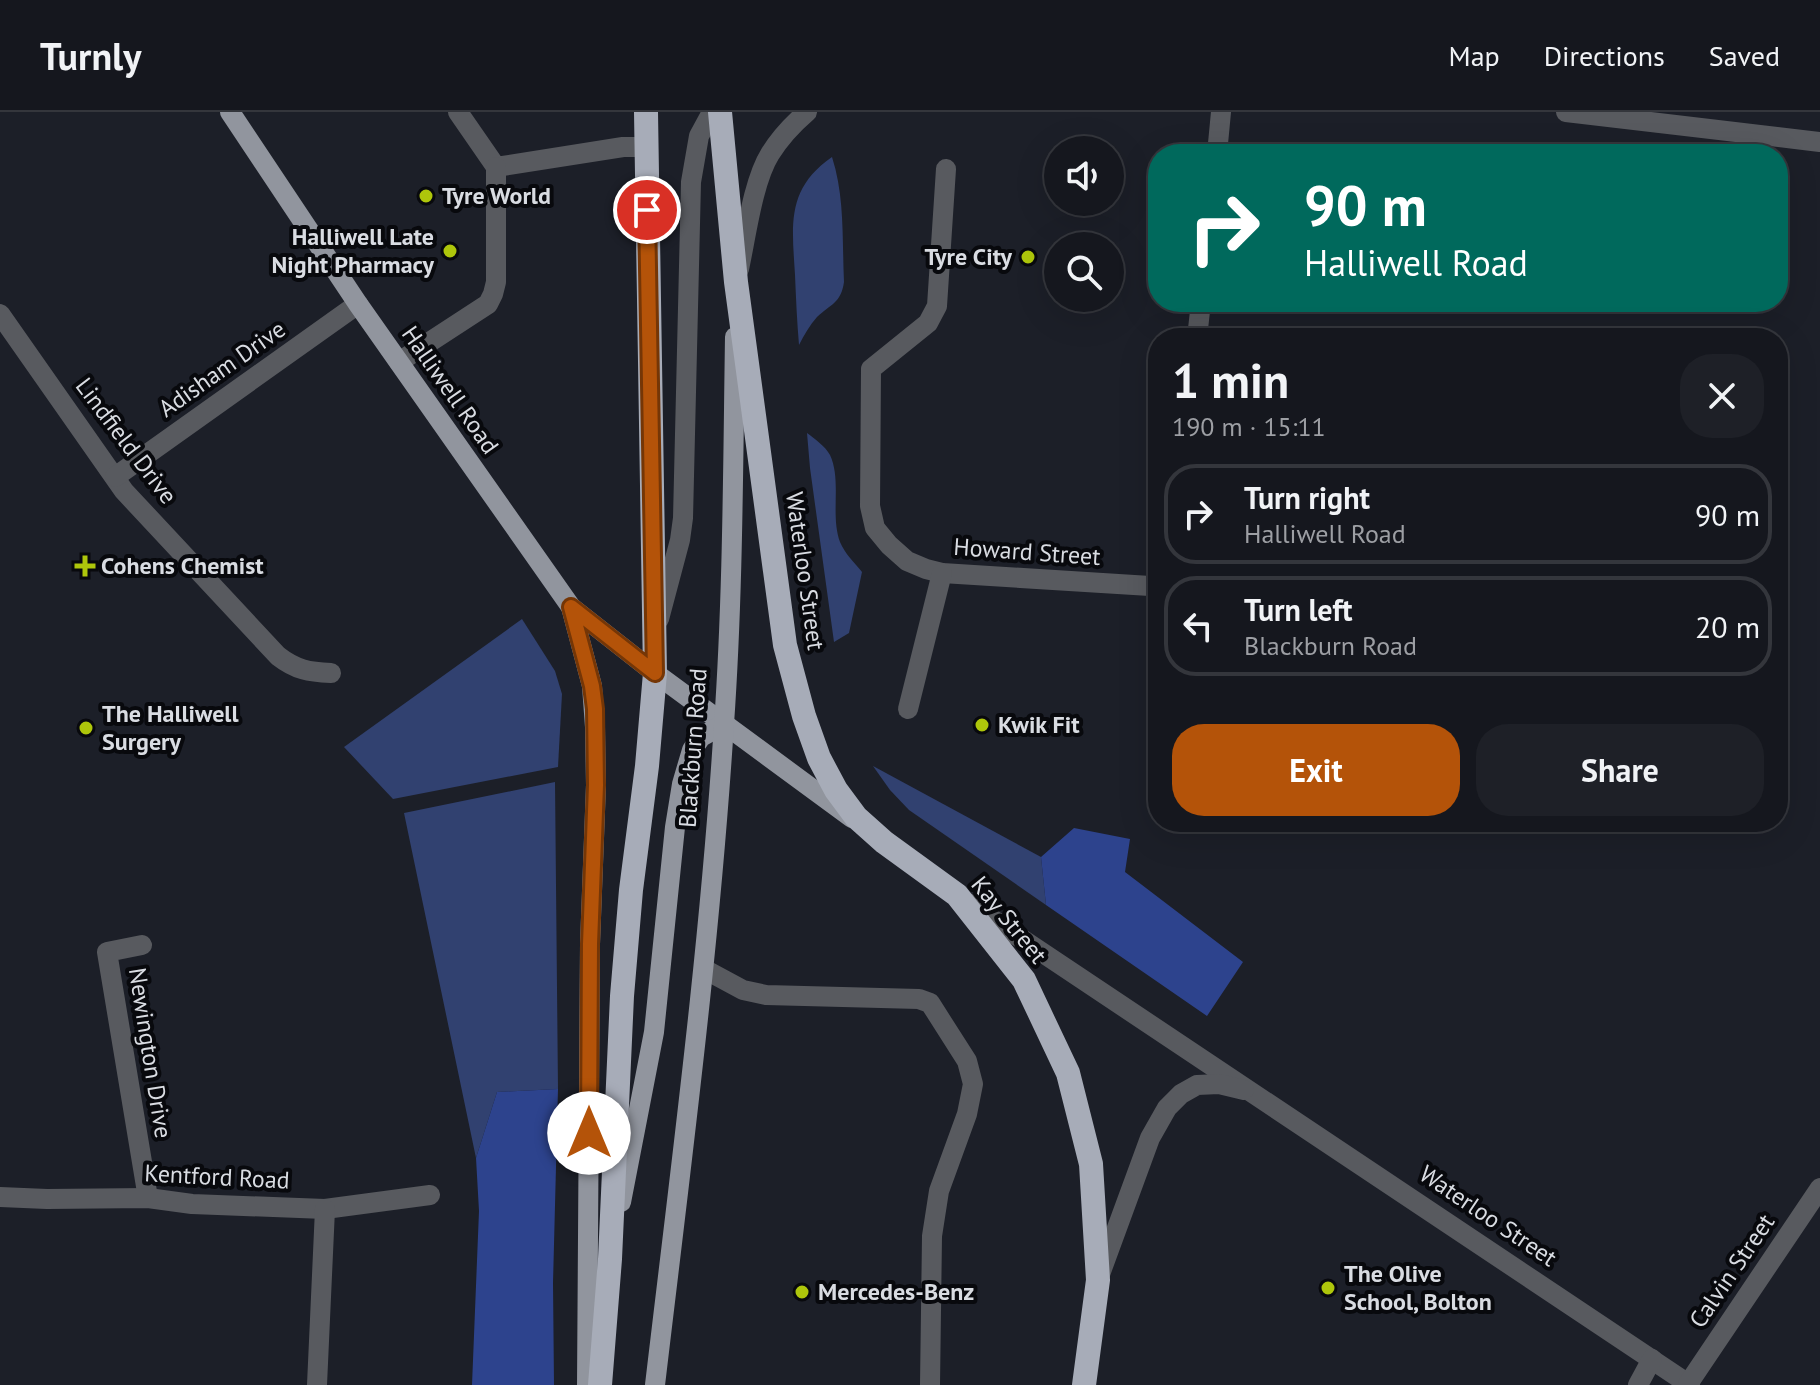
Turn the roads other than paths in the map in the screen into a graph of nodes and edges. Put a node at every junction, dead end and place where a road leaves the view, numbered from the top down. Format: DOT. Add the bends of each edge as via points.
graph roads {
  1 [pos="230,112"];
  2 [pos="458,112"];
  3 [pos="646,112"];
  4 [pos="712,112"];
  5 [pos="720,112"];
  6 [pos="807,112"];
  7 [pos="1221,112"];
  8 [pos="1566,112"];
  9 [pos="1820,142"];
  10 [pos="1218,144"];
  11 [pos="646,147"];
  12 [pos="496,167"];
  13 [pos="946,169"];
  14 [pos="736,282"];
  15 [pos="358,304"];
  16 [pos="1,317"];
  17 [pos="399,362"];
  18 [pos="115,477"];
  19 [pos="942,573"];
  20 [pos="1148,586"];
  21 [pos="571,607"];
  22 [pos="655,634"];
  23 [pos="331,673"];
  24 [pos="655,673"];
  25 [pos="908,709"];
  26 [pos="724,724"];
  27 [pos="884,842"];
  28 [pos="957,895"];
  29 [pos="142,945"];
  30 [pos="704,969"];
  31 [pos="1255,1093"];
  32 [pos="1820,1188"];
  33 [pos="430,1195"];
  34 [pos="0,1197"];
  35 [pos="148,1198"];
  36 [pos="325,1209"];
  37 [pos="610,1259"];
  38 [pos="1098,1280"];
  39 [pos="1652,1359"];
  40 [pos="1689,1384"];
  41 [pos="317,1385"];
  42 [pos="587,1385"];
  43 [pos="600,1385"];
  44 [pos="655,1385"];
  45 [pos="930,1385"];
  46 [pos="1084,1385"];
  47 [pos="1638,1385"];
  1 -- 15 [label="main road, Halliwell Road"];
  2 -- 12 [label="street"];
  3 -- 11 [label="highway, Blackburn Road"];
  4 -- 22 [label="street, Blackburn Road" via="699,136 691,182 683,518"];
  5 -- 14 [label="highway, Blackburn Road"];
  6 -- 14 [label="street" via="768,156"];
  7 -- 10 [label="street"];
  8 -- 9 [label="street"];
  11 -- 12 [label="street"];
  11 -- 22 [label="highway, Blackburn Road"];
  12 -- 17 [label="street" via="493,294 488,304"];
  13 -- 19 [label="street, Howard Street" via="937,306 928,323 871,369 870,506 875,528 907,561"];
  14 -- 26 [label="main road, Blackburn Road"];
  14 -- 27 [label="highway, Waterloo Street" via="785,645 819,758 856,817"];
  15 -- 17 [label="main road, Halliwell Road"];
  15 -- 18 [label="street, Adisham Drive"];
  16 -- 18 [label="street, Lindfield Drive"];
  17 -- 21 [label="main road, Halliwell Road"];
  18 -- 23 [label="street, Lindfield Drive" via="278,656 306,672"];
  19 -- 20 [label="street, Howard Street"];
  19 -- 25 [label="street"];
  21 -- 24 [label="main road, Halliwell Road"];
  21 -- 42 [label="main road" via="592,686 595,727"];
  22 -- 24 [label="highway, Blackburn Road"];
  24 -- 26 [label="main road, Kay Street"];
  24 -- 37 [label="highway, Blackburn Road" via="622,996"];
  26 -- 27 [label="main road, Kay Street"];
  26 -- 30 [label="main road, Blackburn Road"];
  26 -- 37 [label="main road" via="701,737 682,784 654,1032"];
  27 -- 28 [label="highway, Kay Street"];
  28 -- 31 [label="street, Waterloo Street"];
  28 -- 38 [label="highway, Kay Street" via="1024,980 1068,1073 1091,1164"];
  29 -- 35 [label="street, Newington Drive" via="107,952"];
  30 -- 44 [label="main road, Blackburn Road"];
  30 -- 45 [label="street" via="743,990 766,995 919,999 930,1003 967,1061 973,1084 967,1114 939,1191 932,1236"];
  31 -- 38 [label="street" via="1197,1085 1167,1108 1150,1138"];
  31 -- 39 [label="street, Waterloo Street"];
  32 -- 40 [label="street, Calvin Street"];
  33 -- 36 [label="street, Kentford Road"];
  34 -- 35 [label="street, Kentford Road"];
  35 -- 36 [label="street, Kentford Road"];
  36 -- 41 [label="street"];
  37 -- 43 [label="highway, Blackburn Road"];
  38 -- 46 [label="highway, Kay Street"];
  39 -- 40 [label="street, Waterloo Street"];
  39 -- 47 [label="street"];
}
